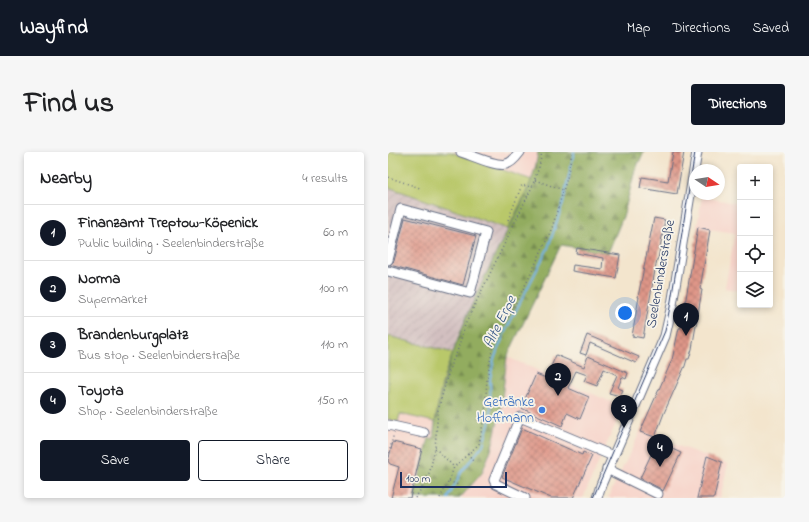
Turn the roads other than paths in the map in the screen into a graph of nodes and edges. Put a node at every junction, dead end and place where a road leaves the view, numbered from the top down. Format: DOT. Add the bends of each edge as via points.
graph roads {
  1 [pos="461,152"];
  2 [pos="520,152"];
  3 [pos="697,152"];
  4 [pos="388,260"];
  5 [pos="388,270"];
  6 [pos="392,425"];
  7 [pos="424,433"];
  8 [pos="613,456"];
  9 [pos="607,470"];
  10 [pos="601,485"];
  11 [pos="658,494"];
  12 [pos="526,498"];
  13 [pos="593,498"];
  14 [pos="597,498"];
  1 -- 2 [label="street" via="493,164 506,164"];
  3 -- 8 [label="street, Seelenbinderstraße" via="666,330"];
  4 -- 5 [label="street" via="401,209 486,232 470,292"];
  6 -- 7 [label="street"];
  8 -- 9 [label="street, Seelenbinderstraße"];
  8 -- 12 [label="street" via="520,417 494,480 496,484"];
  9 -- 10 [label="street, Seelenbinderstraße"];
  9 -- 11 [label="street"];
  10 -- 13 [label="street, Seelenbinderstraße"];
  10 -- 14 [label="street, Seelenbinderstraße"];
}
